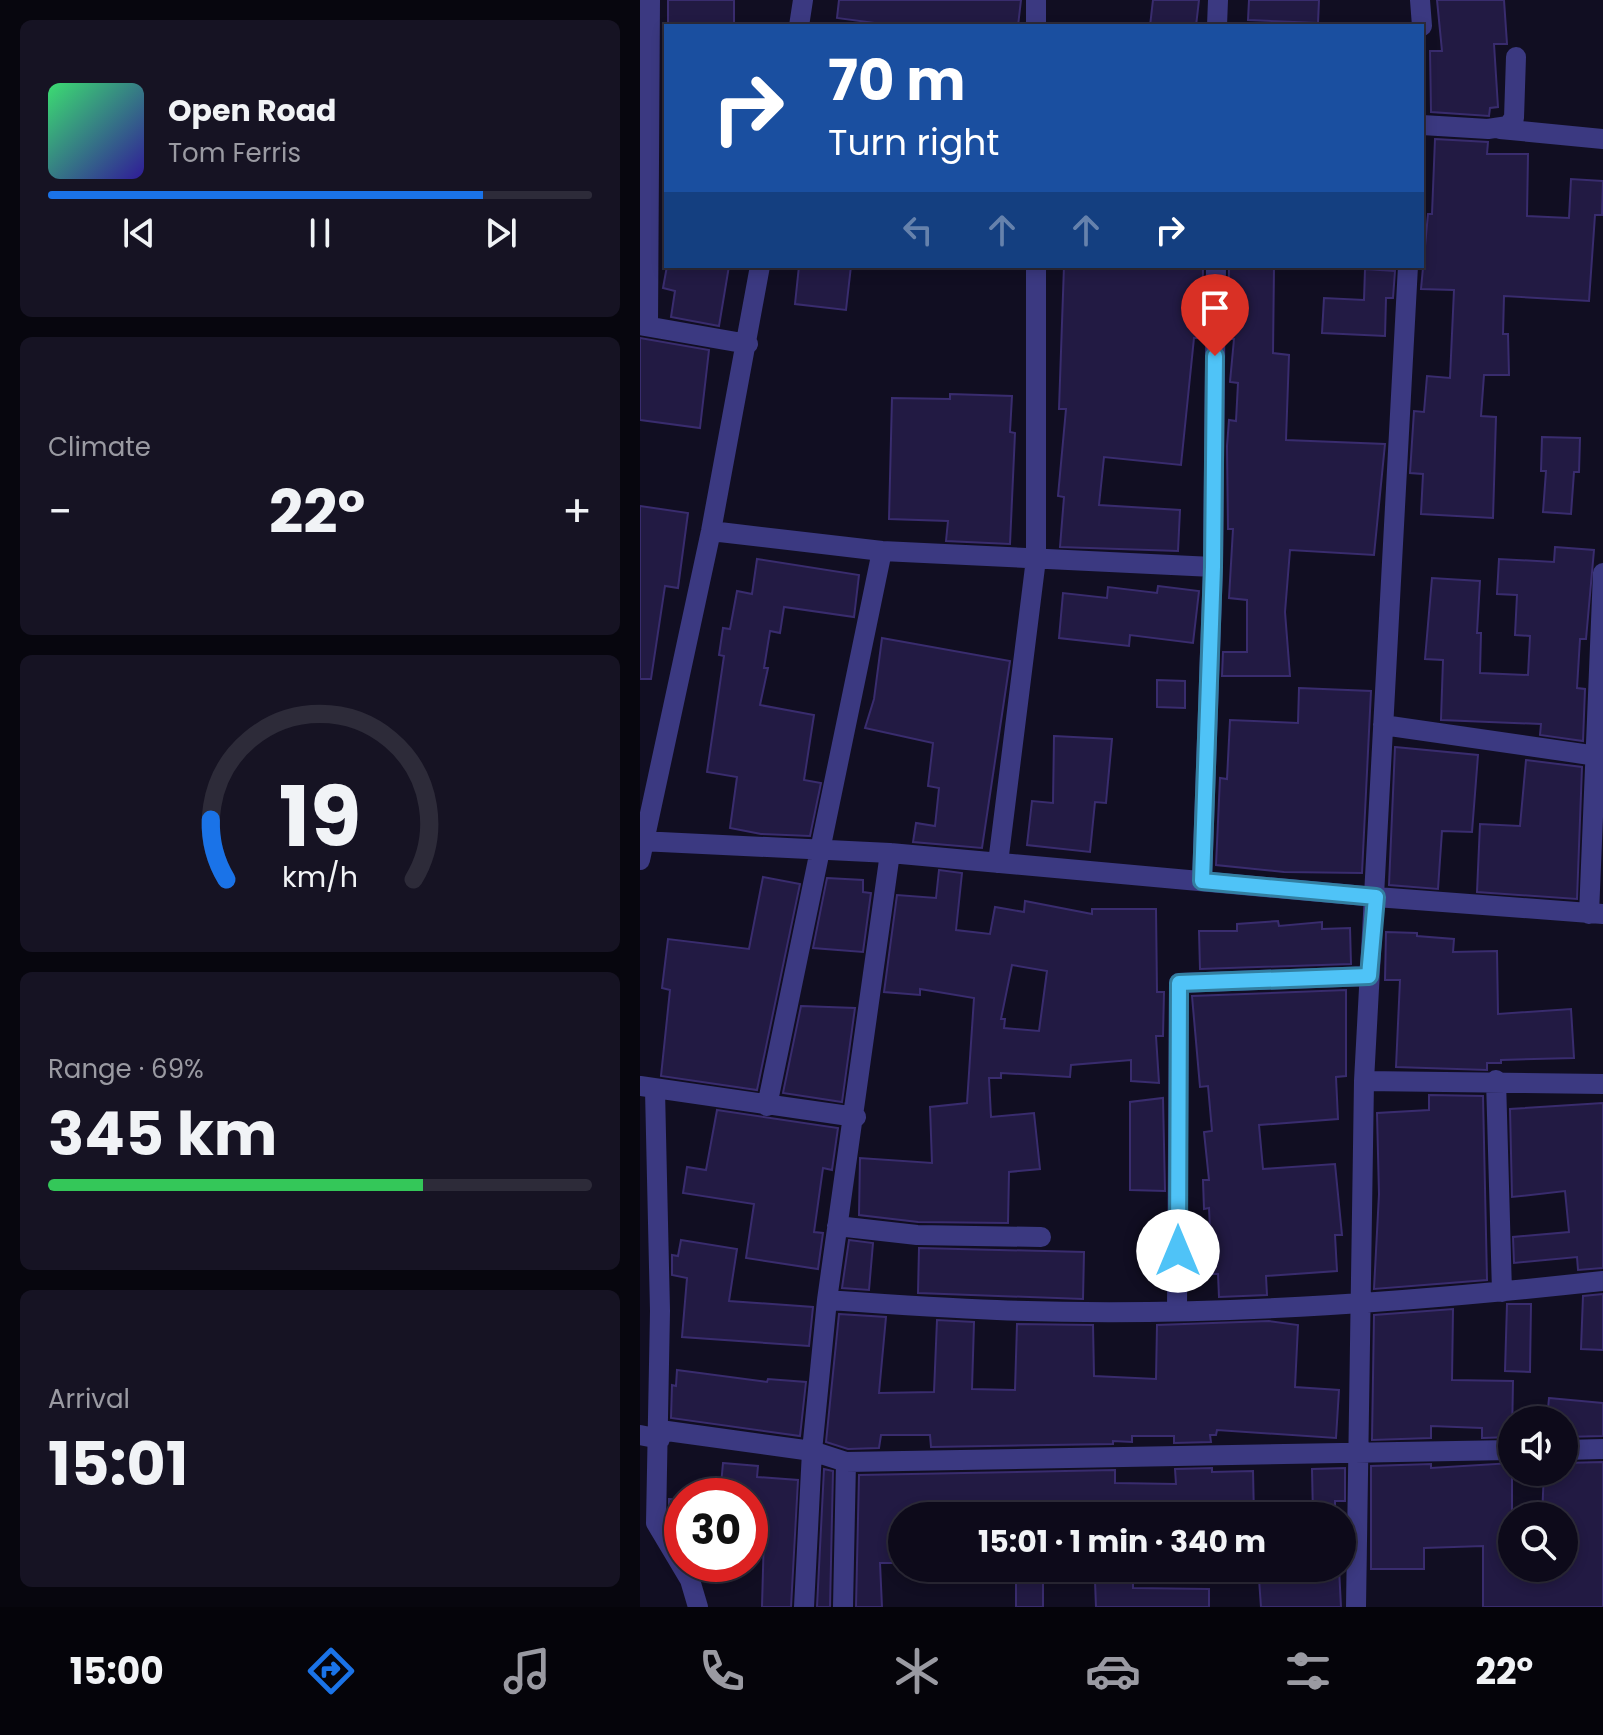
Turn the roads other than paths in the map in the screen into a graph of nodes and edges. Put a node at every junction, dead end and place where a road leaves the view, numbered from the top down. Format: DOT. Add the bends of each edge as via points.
graph roads {
  1 [pos="650,0"];
  2 [pos="803,0"];
  3 [pos="1036,0"];
  4 [pos="1218,0"];
  5 [pos="1420,0"];
  6 [pos="799,24"];
  7 [pos="1036,24"];
  8 [pos="1217,24"];
  9 [pos="1422,24"];
  10 [pos="1516,57"];
  11 [pos="1424,125"];
  12 [pos="1500,129"];
  13 [pos="1603,139"];
  14 [pos="760,268"];
  15 [pos="1036,268"];
  16 [pos="1216,268"];
  17 [pos="1408,268"];
  18 [pos="644,326"];
  19 [pos="748,344"];
  20 [pos="711,531"];
  21 [pos="882,551"];
  22 [pos="1036,559"];
  23 [pos="1213,567"];
  24 [pos="1603,573"];
  25 [pos="1383,725"];
  26 [pos="1597,756"];
  27 [pos="642,847"];
  28 [pos="821,848"];
  29 [pos="890,853"];
  30 [pos="998,863"];
  31 [pos="1202,881"];
  32 [pos="1376,897"];
  33 [pos="1596,914"];
  34 [pos="1369,976"];
  35 [pos="1496,1080"];
  36 [pos="1364,1081"];
  37 [pos="1603,1084"];
  38 [pos="648,1088"];
  39 [pos="767,1106"];
  40 [pos="856,1117"];
  41 [pos="837,1226"];
  42 [pos="1041,1237"];
  43 [pos="1603,1281"];
  44 [pos="1502,1292"];
  45 [pos="827,1300"];
  46 [pos="1359,1302"];
  47 [pos="1177,1310"];
  48 [pos="653,1435"];
  49 [pos="1603,1449"];
  50 [pos="1498,1450"];
  51 [pos="1578,1450"];
  52 [pos="812,1451"];
  53 [pos="1358,1452"];
  54 [pos="846,1462"];
  55 [pos="698,1607"];
  56 [pos="804,1607"];
  57 [pos="843,1607"];
  58 [pos="1356,1607"];
  1 -- 18 [label="street"];
  2 -- 6 [label="street"];
  3 -- 7 [label="street"];
  4 -- 8 [label="street"];
  5 -- 9 [label="street"];
  10 -- 12 [label="street" via="1514,118"];
  11 -- 12 [label="street"];
  12 -- 13 [label="street"];
  14 -- 19 [label="street"];
  15 -- 22 [label="street"];
  16 -- 23 [label="street"];
  17 -- 25 [label="street"];
  18 -- 19 [label="street"];
  19 -- 20 [label="street"];
  20 -- 21 [label="street"];
  20 -- 27 [label="street"];
  21 -- 22 [label="street"];
  21 -- 28 [label="street"];
  22 -- 23 [label="street"];
  22 -- 30 [label="street"];
  23 -- 31 [label="street"];
  24 -- 26 [label="street"];
  25 -- 26 [label="street"];
  25 -- 32 [label="street"];
  26 -- 33 [label="street"];
  27 -- 28 [label="street"];
  28 -- 29 [label="street"];
  28 -- 39 [label="street"];
  29 -- 30 [label="street"];
  29 -- 40 [label="street"];
  30 -- 31 [label="street"];
  31 -- 32 [label="street"];
  32 -- 33 [label="street"];
  32 -- 34 [label="street"];
  34 -- 36 [label="street"];
  34 -- 47 [label="street" via="1179,983"];
  35 -- 36 [label="street"];
  35 -- 37 [label="street"];
  35 -- 44 [label="street"];
  36 -- 46 [label="street"];
  38 -- 39 [label="street"];
  38 -- 48 [label="street"];
  39 -- 40 [label="street"];
  40 -- 41 [label="street"];
  41 -- 42 [label="street" via="917,1235"];
  41 -- 45 [label="street"];
  43 -- 44 [label="street"];
  44 -- 46 [label="street"];
  45 -- 47 [label="street" via="999,1310"];
  45 -- 52 [label="street"];
  46 -- 47 [label="street"];
  46 -- 53 [label="street"];
  48 -- 52 [label="street"];
  48 -- 55 [label="street" via="656,1523 690,1580"];
  49 -- 51 [label="street"];
  50 -- 53 [label="street"];
  52 -- 54 [label="street"];
  52 -- 56 [label="street"];
  53 -- 54 [label="street"];
  53 -- 58 [label="street"];
  54 -- 57 [label="street"];
}
